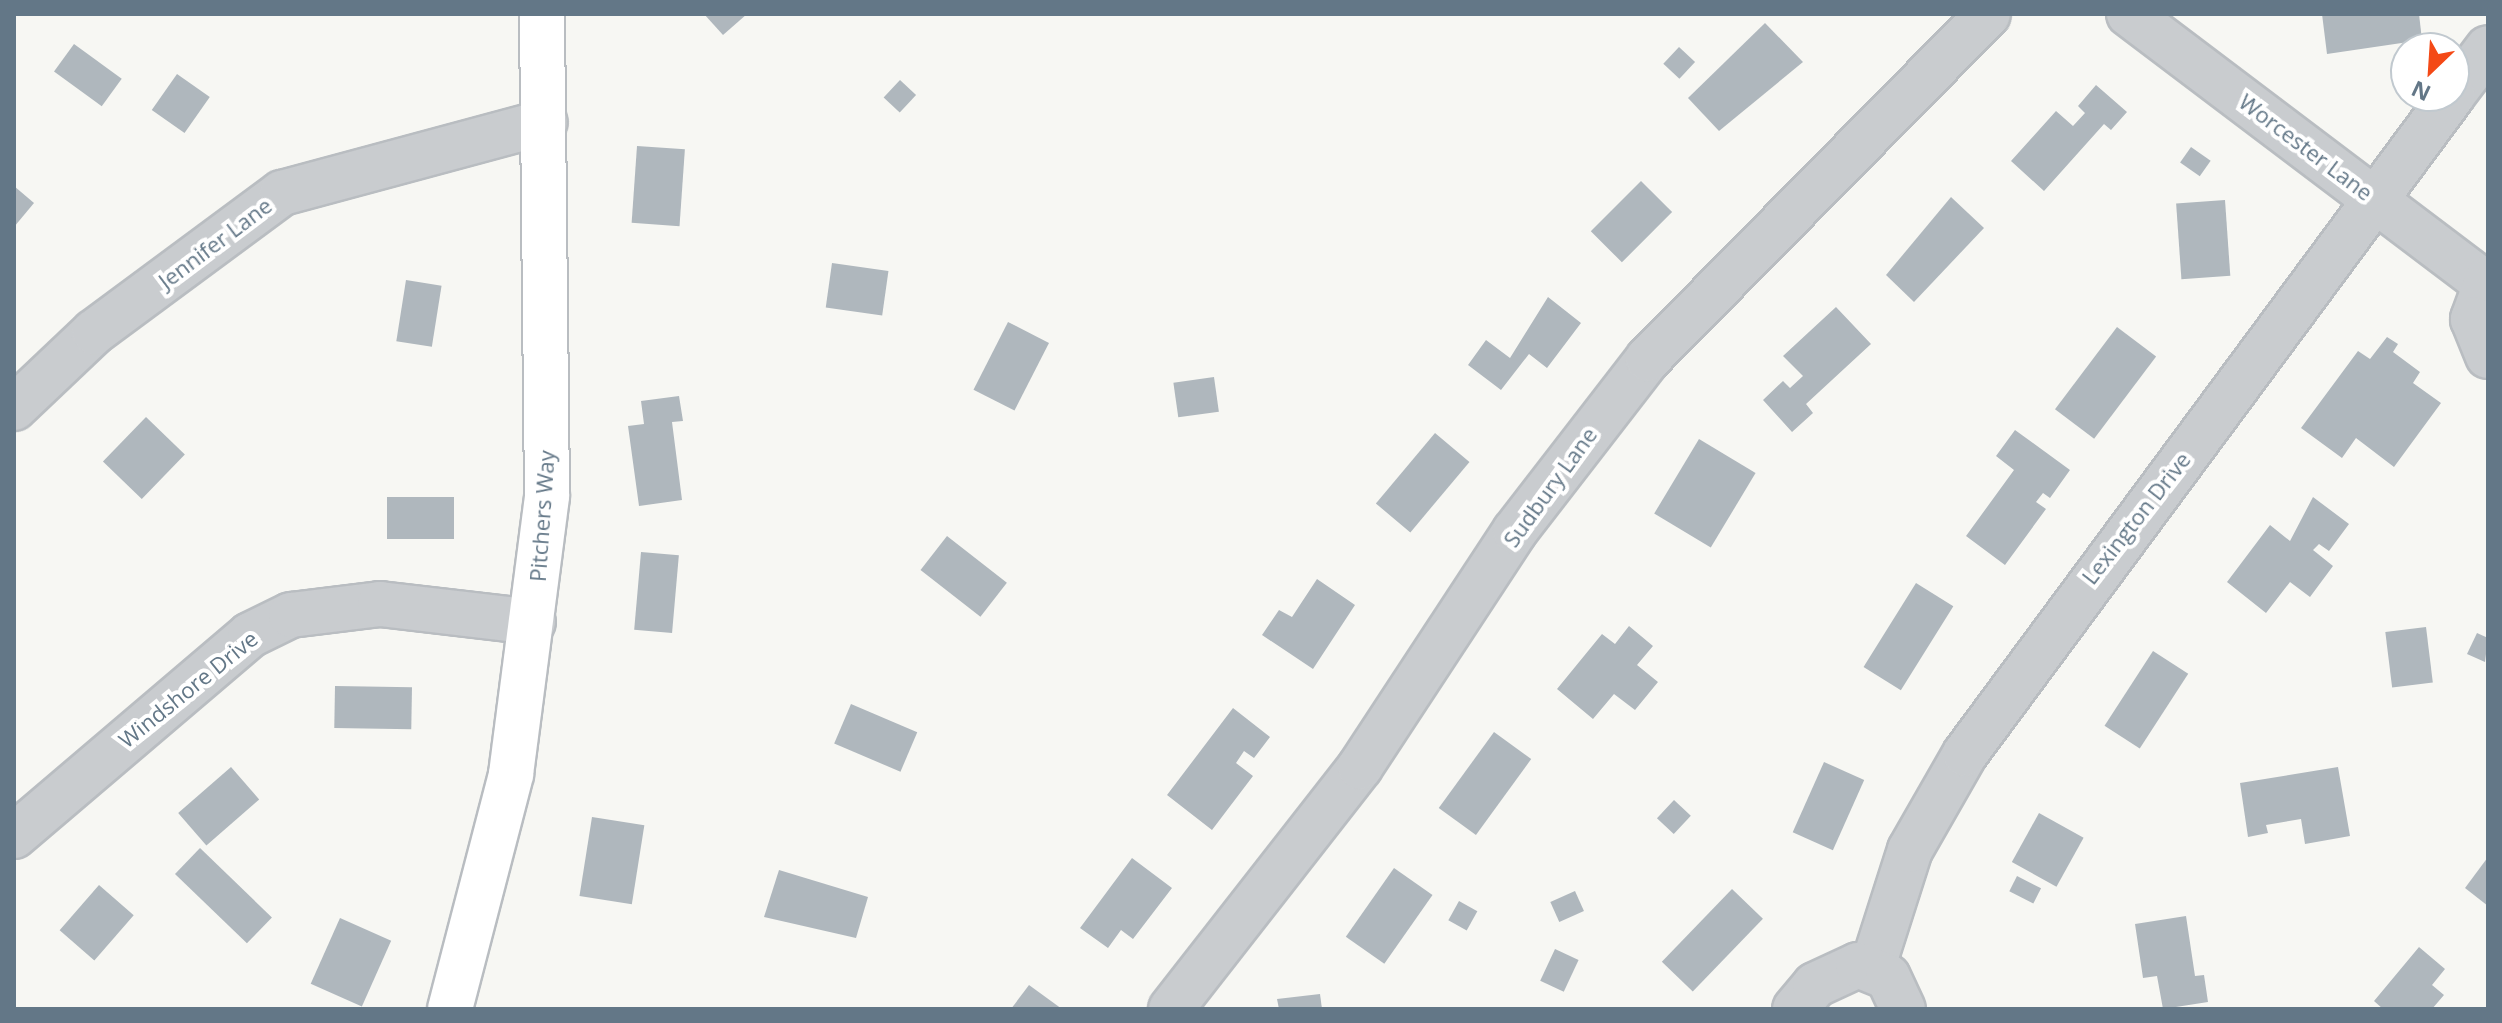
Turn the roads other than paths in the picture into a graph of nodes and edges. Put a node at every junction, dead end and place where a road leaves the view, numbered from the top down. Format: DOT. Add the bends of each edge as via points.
graph roads {
  1 [pos="542,14"];
  2 [pos="1988,14"];
  3 [pos="2129,14"];
  4 [pos="2488,48"];
  5 [pos="2470,72"];
  6 [pos="2440,112"];
  7 [pos="545,122"];
  8 [pos="2375,200"];
  9 [pos="2485,280"];
  10 [pos="2488,356"];
  11 [pos="14,408"];
  12 [pos="533,622"];
  13 [pos="14,836"];
  14 [pos="1872,969"];
  15 [pos="450,1009"];
  16 [pos="1171,1009"];
  17 [pos="1795,1009"];
  18 [pos="1903,1009"];
  1 -- 7 [label="main road, Pitchers Way"];
  2 -- 16 [label="street, Sudbury Lane" via="1750,248 1638,371 1515,531 1360,767"];
  3 -- 8 [label="street, Worcester Lane"];
  4 -- 5 [label="street, Lexington Drive"];
  6 -- 8 [label="street, Lexington Drive"];
  7 -- 11 [label="street, Jennifer Lane" via="282,193 94,332"];
  7 -- 12 [label="main road, Pitchers Way" via="549,420"];
  8 -- 9 [label="street, Worcester Lane"];
  8 -- 14 [label="street, Lexington Drive" via="1965,754 1910,850"];
  9 -- 10 [label="street, Worcester Lane" via="2473,319"];
  12 -- 13 [label="street, Windshore Drive" via="380,604 291,615 250,635"];
  12 -- 15 [label="main road, Pitchers Way" via="500,828"];
  14 -- 17 [label="street" via="1842,968"];
  14 -- 18 [label="street" via="1888,977"];
}
